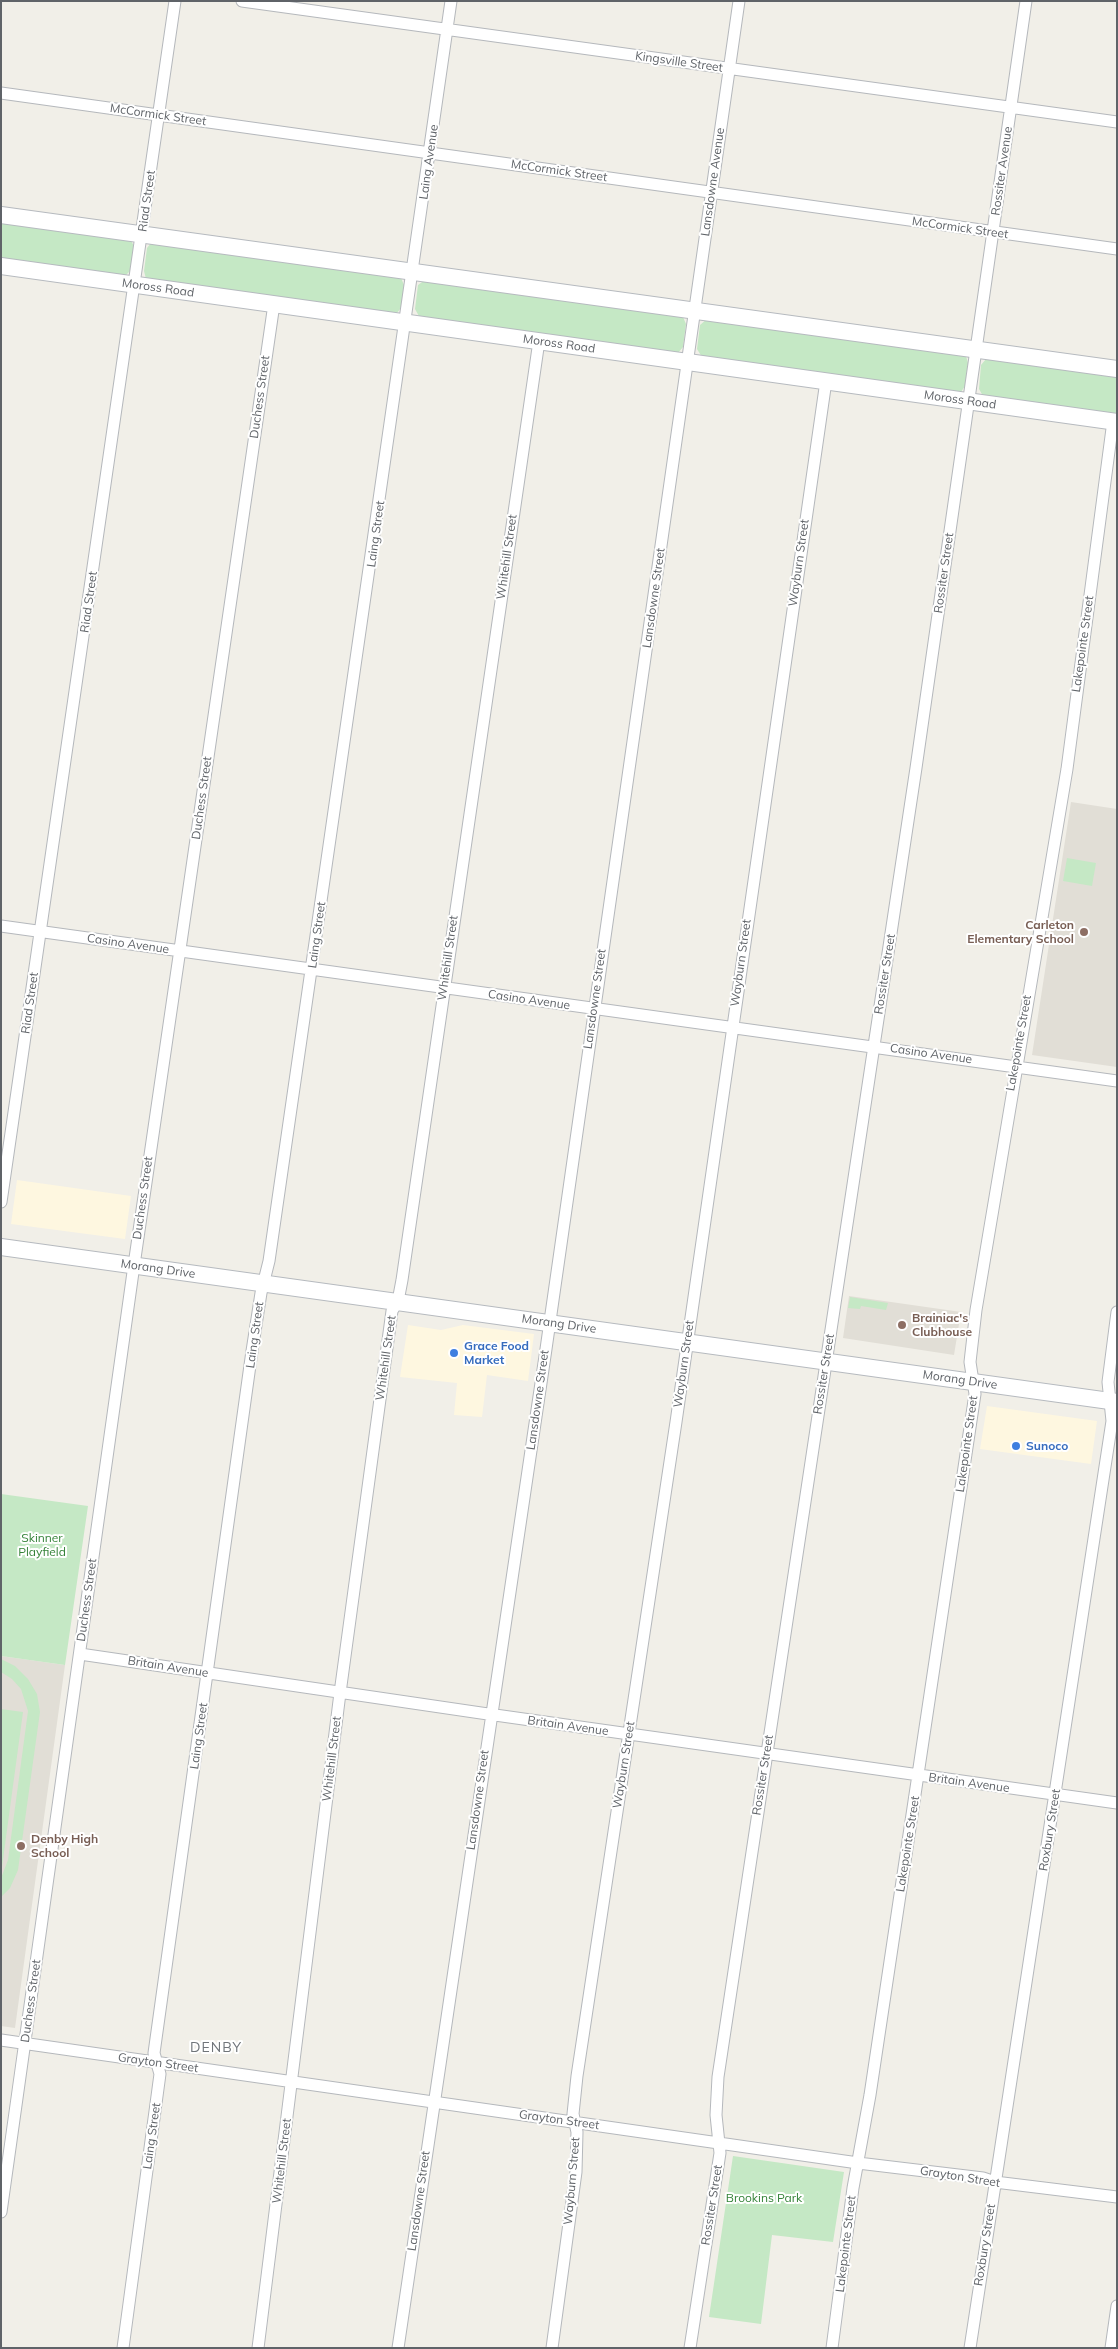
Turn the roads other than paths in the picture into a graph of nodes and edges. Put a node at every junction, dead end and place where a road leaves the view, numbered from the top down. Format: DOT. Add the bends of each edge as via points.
graph roads {
  1 [pos="175,1"];
  2 [pos="242,1"];
  3 [pos="452,1"];
  4 [pos="739,1"];
  5 [pos="1026,1"];
  6 [pos="447,30"];
  7 [pos="729,69"];
  8 [pos="1,93"];
  9 [pos="1011,107"];
  10 [pos="159,115"];
  11 [pos="1117,122"];
  12 [pos="430,153"];
  13 [pos="711,192"];
  14 [pos="1,215"];
  15 [pos="993,232"];
  16 [pos="142,234"];
  17 [pos="1117,250"];
  18 [pos="1,266"];
  19 [pos="413,272"];
  20 [pos="135,285"];
  21 [pos="274,304"];
  22 [pos="695,311"];
  23 [pos="406,322"];
  24 [pos="539,341"];
  25 [pos="976,350"];
  26 [pos="688,362"];
  27 [pos="1117,369"];
  28 [pos="826,381"];
  29 [pos="970,401"];
  30 [pos="1115,421"];
  31 [pos="1,926"];
  32 [pos="41,932"];
  33 [pos="179,951"];
  34 [pos="312,970"];
  35 [pos="444,988"];
  36 [pos="594,1009"];
  37 [pos="731,1028"];
  38 [pos="874,1046"];
  39 [pos="1015,1067"];
  40 [pos="1117,1081"];
  41 [pos="1,1202"];
  42 [pos="1,1247"];
  43 [pos="134,1265"];
  44 [pos="264,1284"];
  45 [pos="398,1301"];
  46 [pos="1117,1312"];
  47 [pos="549,1323"];
  48 [pos="687,1342"];
  49 [pos="826,1361"];
  50 [pos="973,1382"];
  51 [pos="1114,1401"];
  52 [pos="80,1654"];
  53 [pos="208,1673"];
  54 [pos="340,1693"];
  55 [pos="491,1715"];
  56 [pos="629,1734"];
  57 [pos="766,1753"];
  58 [pos="918,1775"];
  59 [pos="1055,1795"];
  60 [pos="1117,1803"];
  61 [pos="1,2040"];
  62 [pos="25,2043"];
  63 [pos="157,2062"];
  64 [pos="292,2082"];
  65 [pos="434,2102"];
  66 [pos="575,2122"];
  67 [pos="718,2143"];
  68 [pos="858,2162"];
  69 [pos="995,2182"];
  70 [pos="1117,2197"];
  71 [pos="1,2212"];
  72 [pos="1117,2306"];
  73 [pos="123,2348"];
  74 [pos="258,2348"];
  75 [pos="398,2348"];
  76 [pos="552,2348"];
  77 [pos="690,2348"];
  78 [pos="832,2348"];
  79 [pos="970,2348"];
  80 [pos="1111,2348"];
  1 -- 10 [label="street, Riad Street"];
  2 -- 6 [label="street, Kingsville Street"];
  3 -- 6 [label="street, Laing Avenue"];
  4 -- 7 [label="street, Lansdowne Avenue"];
  5 -- 9 [label="street, Rossiter Avenue"];
  6 -- 7 [label="street, Kingsville Street"];
  6 -- 12 [label="street, Laing Avenue"];
  7 -- 9 [label="street, Kingsville Street"];
  7 -- 13 [label="street, Lansdowne Avenue"];
  8 -- 10 [label="street, McCormick Street"];
  9 -- 11 [label="street, Kingsville Street"];
  9 -- 15 [label="street, Rossiter Avenue"];
  10 -- 12 [label="street, McCormick Street"];
  10 -- 16 [label="street, Riad Street"];
  12 -- 13 [label="street, McCormick Street"];
  12 -- 19 [label="street, Laing Avenue"];
  13 -- 15 [label="street, McCormick Street"];
  13 -- 22 [label="street, Lansdowne Avenue"];
  14 -- 16 [label="main road"];
  15 -- 17 [label="street, McCormick Street"];
  15 -- 25 [label="street, Rossiter Avenue"];
  16 -- 19 [label="main road"];
  16 -- 20 [label="street, Riad Street"];
  18 -- 20 [label="main road, Moross Road"];
  19 -- 22 [label="main road"];
  19 -- 23 [label="street, Laing Avenue"];
  20 -- 21 [label="main road, Moross Road"];
  20 -- 32 [label="street, Riad Street"];
  21 -- 23 [label="main road, Moross Road"];
  21 -- 33 [label="street, Duchess Street"];
  22 -- 25 [label="main road"];
  22 -- 26 [label="street, Lansdowne Avenue"];
  23 -- 24 [label="main road, Moross Road"];
  23 -- 34 [label="street, Laing Street"];
  24 -- 26 [label="main road, Moross Road"];
  24 -- 35 [label="street, Whitehill Street"];
  25 -- 27 [label="main road"];
  25 -- 29 [label="street, Rossiter Avenue"];
  26 -- 28 [label="main road, Moross Road"];
  26 -- 36 [label="street, Lansdowne Street"];
  28 -- 29 [label="main road, Moross Road"];
  28 -- 37 [label="street, Wayburn Street"];
  29 -- 30 [label="main road, Moross Road"];
  29 -- 38 [label="street, Rossiter Street"];
  30 -- 39 [label="street, Lakepointe Street" via="1067,769"];
  31 -- 32 [label="street, Casino Avenue"];
  32 -- 33 [label="street, Casino Avenue"];
  32 -- 41 [label="street, Riad Street"];
  33 -- 34 [label="street, Casino Avenue"];
  33 -- 43 [label="street, Duchess Street"];
  34 -- 35 [label="street, Casino Avenue"];
  34 -- 44 [label="street, Laing Street"];
  35 -- 36 [label="street, Casino Avenue"];
  35 -- 45 [label="street, Whitehill Street"];
  36 -- 37 [label="street, Casino Avenue"];
  36 -- 47 [label="street, Lansdowne Street"];
  37 -- 38 [label="street, Casino Avenue"];
  37 -- 48 [label="street, Wayburn Street"];
  38 -- 39 [label="street, Casino Avenue"];
  38 -- 49 [label="street, Rossiter Street"];
  39 -- 40 [label="street, Casino Avenue"];
  39 -- 50 [label="street, Lakepointe Street" via="976,1310 970,1362"];
  42 -- 43 [label="main road, Morang Drive"];
  43 -- 44 [label="main road, Morang Drive"];
  43 -- 52 [label="street, Duchess Street"];
  44 -- 45 [label="main road, Morang Drive"];
  44 -- 53 [label="street, Laing Street"];
  45 -- 47 [label="main road, Morang Drive"];
  45 -- 54 [label="street, Whitehill Street" via="392,1311"];
  46 -- 51 [label="street, Roxbury Street" via="1108,1382"];
  47 -- 48 [label="main road, Morang Drive"];
  47 -- 55 [label="street, Lansdowne Street"];
  48 -- 49 [label="main road, Morang Drive"];
  48 -- 56 [label="street, Wayburn Street"];
  49 -- 50 [label="main road, Morang Drive"];
  49 -- 57 [label="street, Rossiter Street"];
  50 -- 51 [label="main road, Morang Drive"];
  50 -- 58 [label="street, Lakepointe Street" via="975,1394"];
  51 -- 59 [label="street, Roxbury Street"];
  52 -- 53 [label="street, Britain Avenue"];
  52 -- 62 [label="street, Duchess Street"];
  53 -- 54 [label="street, Britain Avenue"];
  53 -- 63 [label="street, Laing Street" via="154,2052"];
  54 -- 55 [label="street, Britain Avenue"];
  54 -- 64 [label="street, Whitehill Street"];
  55 -- 56 [label="street, Britain Avenue"];
  55 -- 65 [label="street, Lansdowne Street"];
  56 -- 57 [label="street, Britain Avenue"];
  56 -- 66 [label="street, Wayburn Street" via="577,2076"];
  57 -- 58 [label="street, Britain Avenue"];
  57 -- 67 [label="street, Rossiter Street" via="718,2077"];
  58 -- 59 [label="street, Britain Avenue"];
  58 -- 68 [label="street, Lakepointe Street"];
  59 -- 60 [label="street, Britain Avenue"];
  59 -- 69 [label="street, Roxbury Street"];
  61 -- 62 [label="street, Grayton Street"];
  62 -- 63 [label="street, Grayton Street"];
  62 -- 71 [label="street, Duchess Street"];
  63 -- 64 [label="street, Grayton Street"];
  63 -- 73 [label="street, Laing Street" via="160,2074"];
  64 -- 65 [label="street, Grayton Street"];
  64 -- 74 [label="street, Whitehill Street"];
  65 -- 66 [label="street, Grayton Street"];
  65 -- 75 [label="street, Lansdowne Street"];
  66 -- 67 [label="street, Grayton Street"];
  66 -- 76 [label="street, Wayburn Street" via="576,2172"];
  67 -- 68 [label="street, Grayton Street"];
  67 -- 77 [label="street, Rossiter Street" via="720,2153"];
  68 -- 69 [label="street, Grayton Street"];
  68 -- 78 [label="street, Lakepointe Street"];
  69 -- 70 [label="street, Grayton Street"];
  69 -- 79 [label="street, Roxbury Street"];
  72 -- 80 [label="street"];
}
